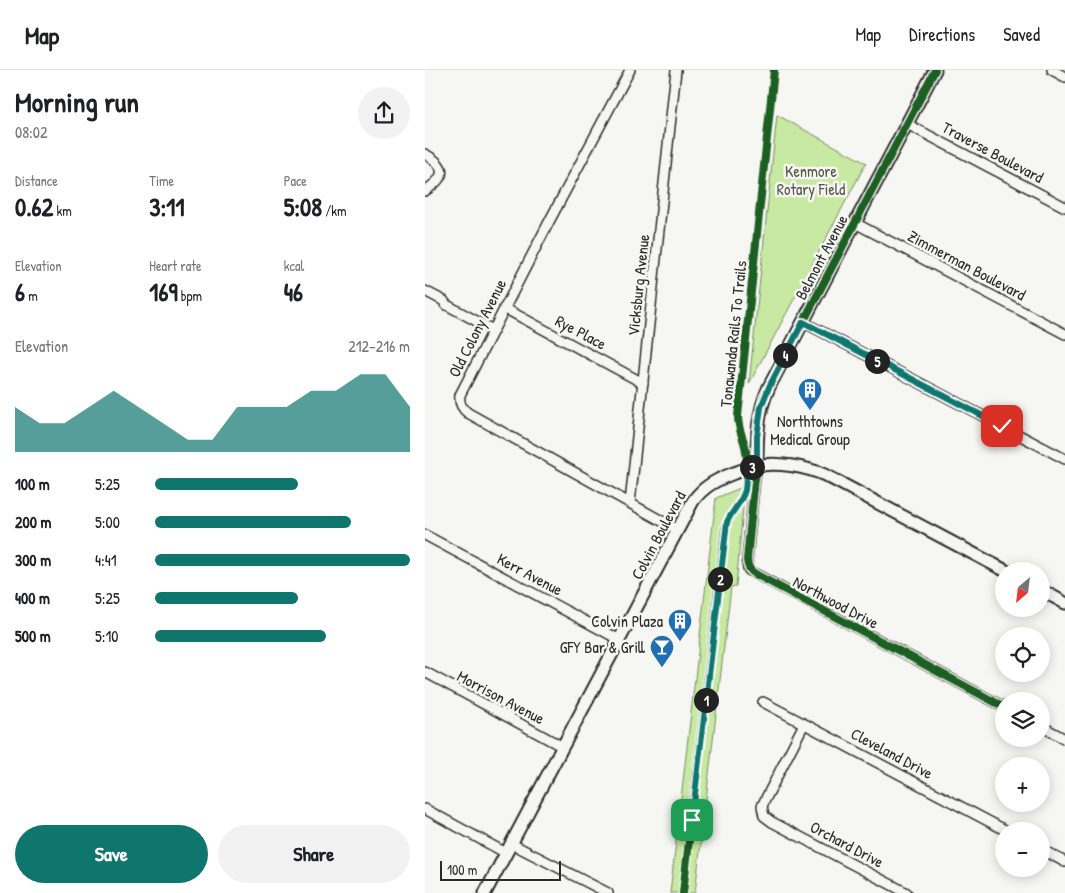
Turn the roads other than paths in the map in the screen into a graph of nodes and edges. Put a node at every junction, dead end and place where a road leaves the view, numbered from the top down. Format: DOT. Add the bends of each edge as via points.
graph roads {
  1 [pos="630,70"];
  2 [pos="676,70"];
  3 [pos="935,70"];
  4 [pos="1052,70"];
  5 [pos="1065,77"];
  6 [pos="907,124"];
  7 [pos="425,154"];
  8 [pos="425,191"];
  9 [pos="1065,207"];
  10 [pos="855,223"];
  11 [pos="425,291"];
  12 [pos="504,308"];
  13 [pos="803,322"];
  14 [pos="493,330"];
  15 [pos="1065,334"];
  16 [pos="643,383"];
  17 [pos="1065,459"];
  18 [pos="757,465"];
  19 [pos="630,503"];
  20 [pos="678,530"];
  21 [pos="425,535"];
  22 [pos="995,565"];
  23 [pos="1050,595"];
  24 [pos="1065,603"];
  25 [pos="620,640"];
  26 [pos="425,672"];
  27 [pos="763,702"];
  28 [pos="995,702"];
  29 [pos="804,724"];
  30 [pos="1050,731"];
  31 [pos="1065,739"];
  32 [pos="563,747"];
  33 [pos="425,809"];
  34 [pos="995,825"];
  35 [pos="509,848"];
  36 [pos="1050,854"];
  37 [pos="1065,862"];
  38 [pos="485,893"];
  39 [pos="608,893"];
  40 [pos="907,893"];
  1 -- 12 [label="street, Old Colony Avenue"];
  2 -- 16 [label="street, Vicksburg Avenue"];
  3 -- 6 [label="street, Belmont Avenue"];
  4 -- 5 [label="street"];
  6 -- 9 [label="street, Traverse Boulevard"];
  6 -- 10 [label="street, Belmont Avenue"];
  7 -- 8 [label="street" via="435,159 441,170 439,179"];
  10 -- 13 [label="street, Belmont Avenue"];
  10 -- 15 [label="street, Zimmerman Boulevard"];
  11 -- 14 [label="street"];
  12 -- 14 [label="street, Old Colony Avenue"];
  12 -- 16 [label="street, Rye Place"];
  13 -- 17 [label="street"];
  13 -- 18 [label="street, Belmont Avenue" via="761,407"];
  14 -- 19 [label="street, Old Colony Avenue" via="460,395 463,410"];
  16 -- 19 [label="street, Vicksburg Avenue"];
  18 -- 20 [label="street, Colvin Boulevard" via="706,487 693,501"];
  18 -- 22 [label="street, Colvin Boulevard" via="791,465 825,475"];
  18 -- 28 [label="street, Northwood Drive" via="747,560 750,571"];
  19 -- 20 [label="street, Old Colony Avenue"];
  20 -- 25 [label="street, Colvin Boulevard"];
  21 -- 25 [label="street, Kerr Avenue"];
  23 -- 24 [label="street"];
  25 -- 32 [label="street, Colvin Boulevard"];
  26 -- 32 [label="street, Morrison Avenue"];
  27 -- 29 [label="street, Cleveland Drive"];
  29 -- 34 [label="street, Cleveland Drive"];
  29 -- 40 [label="street, Orchard Drive" via="762,806 764,816"];
  30 -- 31 [label="street"];
  32 -- 35 [label="street, Colvin Boulevard"];
  33 -- 35 [label="street"];
  35 -- 38 [label="street, Colvin Boulevard"];
  35 -- 39 [label="street"];
  36 -- 37 [label="street"];
}
